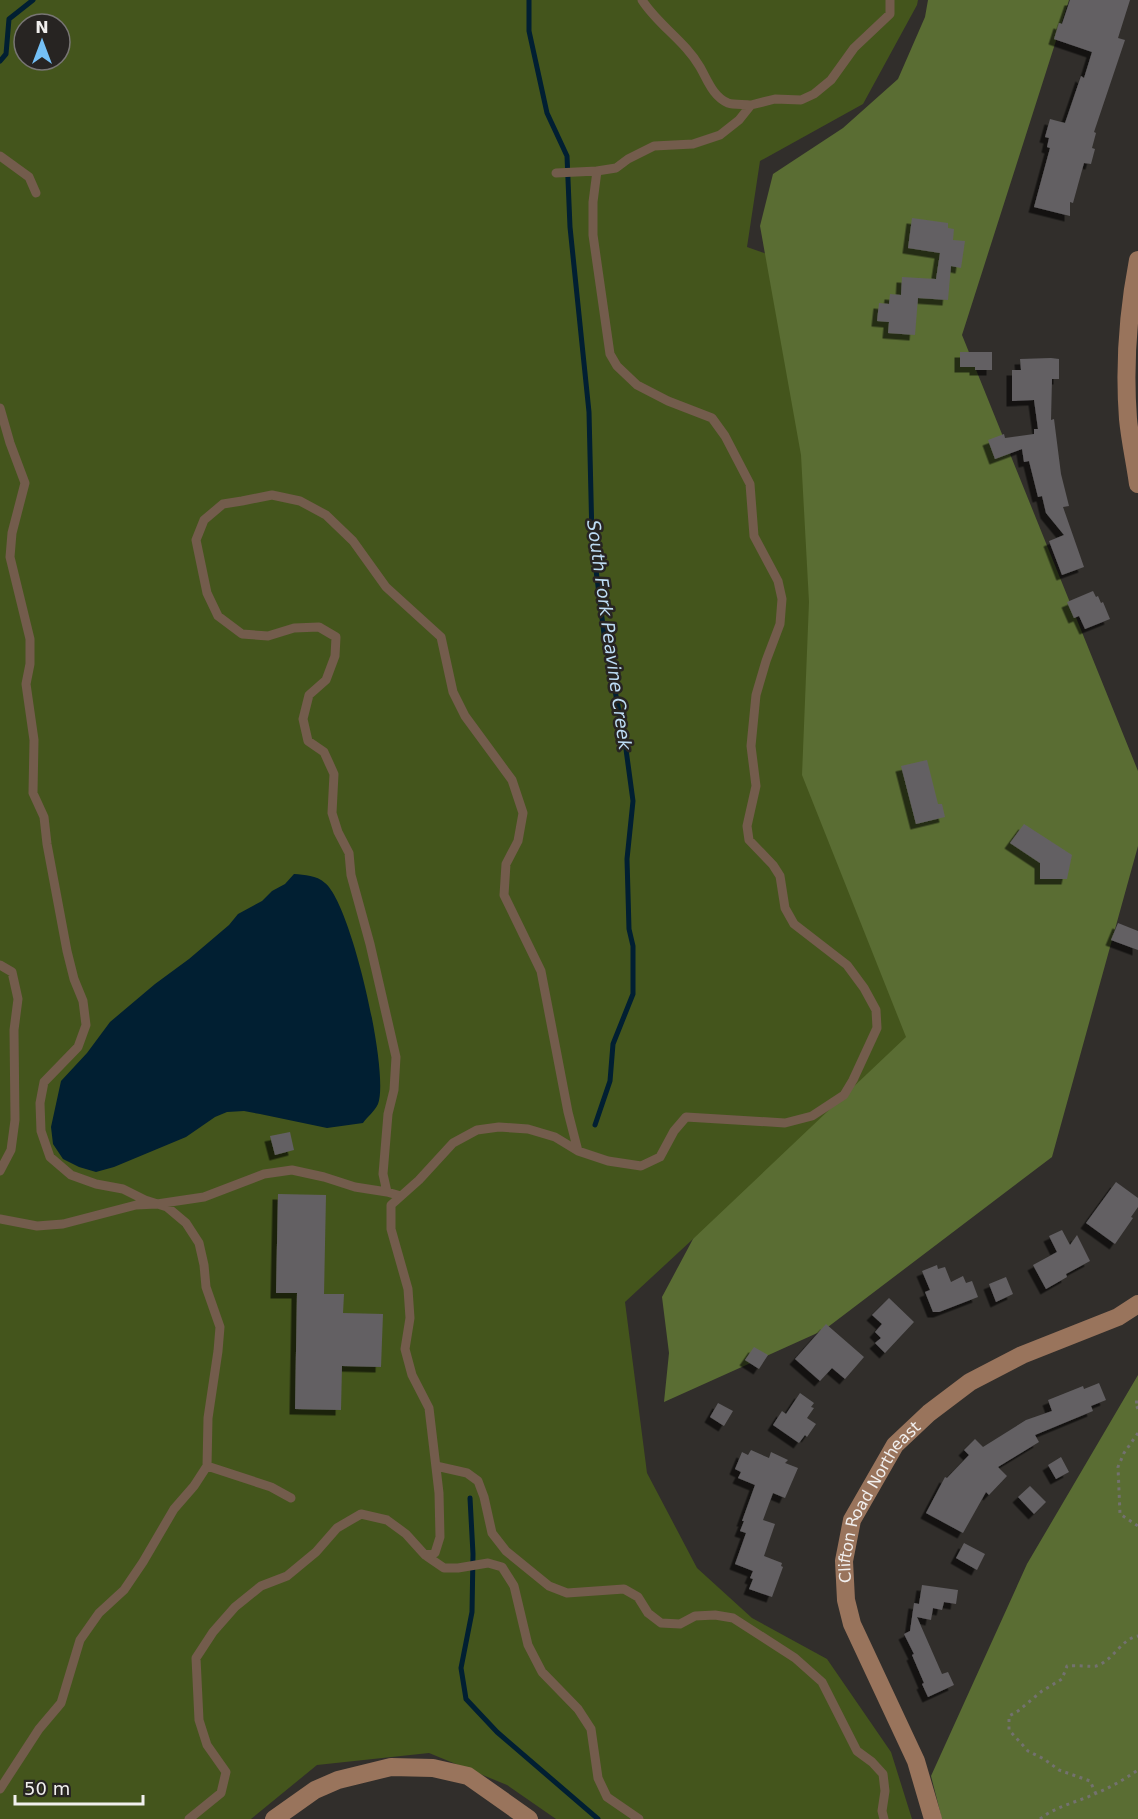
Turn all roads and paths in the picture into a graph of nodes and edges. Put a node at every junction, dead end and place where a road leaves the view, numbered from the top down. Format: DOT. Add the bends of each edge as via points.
graph roads {
  1 [pos="642,0"];
  2 [pos="890,0"];
  3 [pos="751,105"];
  4 [pos="0,156"];
  5 [pos="597,171"];
  6 [pos="556,173"];
  7 [pos="36,193"];
  8 [pos="1138,260"];
  9 [pos="0,408"];
  10 [pos="1138,483"];
  11 [pos="0,965"];
  12 [pos="578,1151"];
  13 [pos="0,1172"];
  14 [pos="387,1192"];
  15 [pos="401,1196"];
  16 [pos="157,1204"];
  17 [pos="0,1219"];
  18 [pos="1138,1304"];
  19 [pos="1138,1402"];
  20 [pos="1138,1409"];
  21 [pos="1138,1433"];
  22 [pos="207,1466"];
  23 [pos="435,1466"];
  24 [pos="291,1498"];
  25 [pos="1138,1526"];
  26 [pos="425,1555"];
  27 [pos="1138,1636"];
  28 [pos="1138,1770"];
  29 [pos="0,1789"];
  30 [pos="1096,1794"];
  31 [pos="189,1819"];
  32 [pos="274,1819"];
  33 [pos="530,1819"];
  34 [pos="639,1819"];
  35 [pos="884,1819"];
  36 [pos="933,1819"];
  37 [pos="1040,1819"];
  1 -- 3 [label="lane" via="686,46 713,91 728,103"];
  2 -- 3 [label="lane" via="890,14 814,94 801,100 775,99"];
  3 -- 5 [label="lane" via="720,135 693,144 654,146 616,168"];
  4 -- 7 [label="lane" via="29,177"];
  5 -- 6 [label="lane"];
  5 -- 12 [label="lane" via="593,236 610,354 637,384 712,418 750,484 754,536 778,581 782,599 780,624 756,695 751,746 756,786 747,826 749,840 780,876 785,908 794,924 847,965 864,988 876,1010 877,1029 844,1095 812,1116 785,1123 686,1117 660,1157 641,1166"];
  8 -- 10 [label="street" via="1128,333 1127,392"];
  9 -- 16 [label="lane" via="25,483 10,557 30,639 26,684 34,740 33,793 44,817 67,951 86,1024 78,1047 44,1082 41,1131 50,1157 71,1175 123,1189"];
  11 -- 13 [label="lane" via="12,972 18,999 14,1030 15,1120 11,1150"];
  12 -- 14 [label="lane" via="541,971 504,895 506,864 518,840 523,813 512,780 465,716 453,692 441,637 386,587 353,541 326,515 300,501 272,495 224,504 204,519 196,540 207,593 218,616 242,634 268,636 294,628 320,627 336,637 335,656 326,680 309,695 303,719 308,741 324,752 334,774 332,813 349,853 396,1057 383,1174"];
  12 -- 15 [label="lane" via="555,1137 528,1129 477,1130 453,1143"];
  14 -- 15 [label="lane"];
  14 -- 16 [label="lane" via="292,1170 264,1174 204,1197"];
  15 -- 23 [label="lane" via="391,1205 391,1229 408,1289 410,1318 405,1349 412,1375 429,1408"];
  16 -- 17 [label="lane" via="114,1209 63,1224 37,1226"];
  16 -- 22 [label="lane" via="186,1223 199,1243 206,1287 220,1327 208,1418"];
  18 -- 36 [label="street, Clifton Road Northeast" via="1118,1317 1022,1355 954,1394 895,1445 852,1520 844,1561 852,1624 916,1761"];
  19 -- 20 [label="path"];
  21 -- 25 [label="path" via="1118,1467 1120,1514"];
  22 -- 24 [label="lane" via="271,1487"];
  22 -- 29 [label="lane" via="174,1509 124,1590 99,1613 80,1640 61,1703"];
  23 -- 26 [label="lane" via="440,1538 435,1553"];
  23 -- 35 [label="lane" via="466,1473 478,1481 492,1533 506,1551 549,1586 567,1593 624,1589 638,1597 648,1613 661,1623 681,1624 695,1616 734,1618 795,1658 822,1682 856,1751 883,1774"];
  26 -- 31 [label="lane" via="406,1533 387,1520 361,1514 337,1528 287,1576 261,1586 227,1615 196,1658 202,1728 207,1745 226,1772 221,1793"];
  26 -- 34 [label="lane" via="444,1568 488,1563 502,1567 514,1586 528,1645 542,1672 578,1709 591,1729 598,1778 607,1797"];
  27 -- 30 [label="path" via="1131,1637 1094,1667 1067,1666 1062,1679 1009,1716 1009,1730 1028,1751 1059,1770 1090,1781"];
  28 -- 30 [label="path"];
  30 -- 37 [label="path"];
  32 -- 33 [label="street" via="315,1790 391,1767 433,1768 468,1776"];
}
